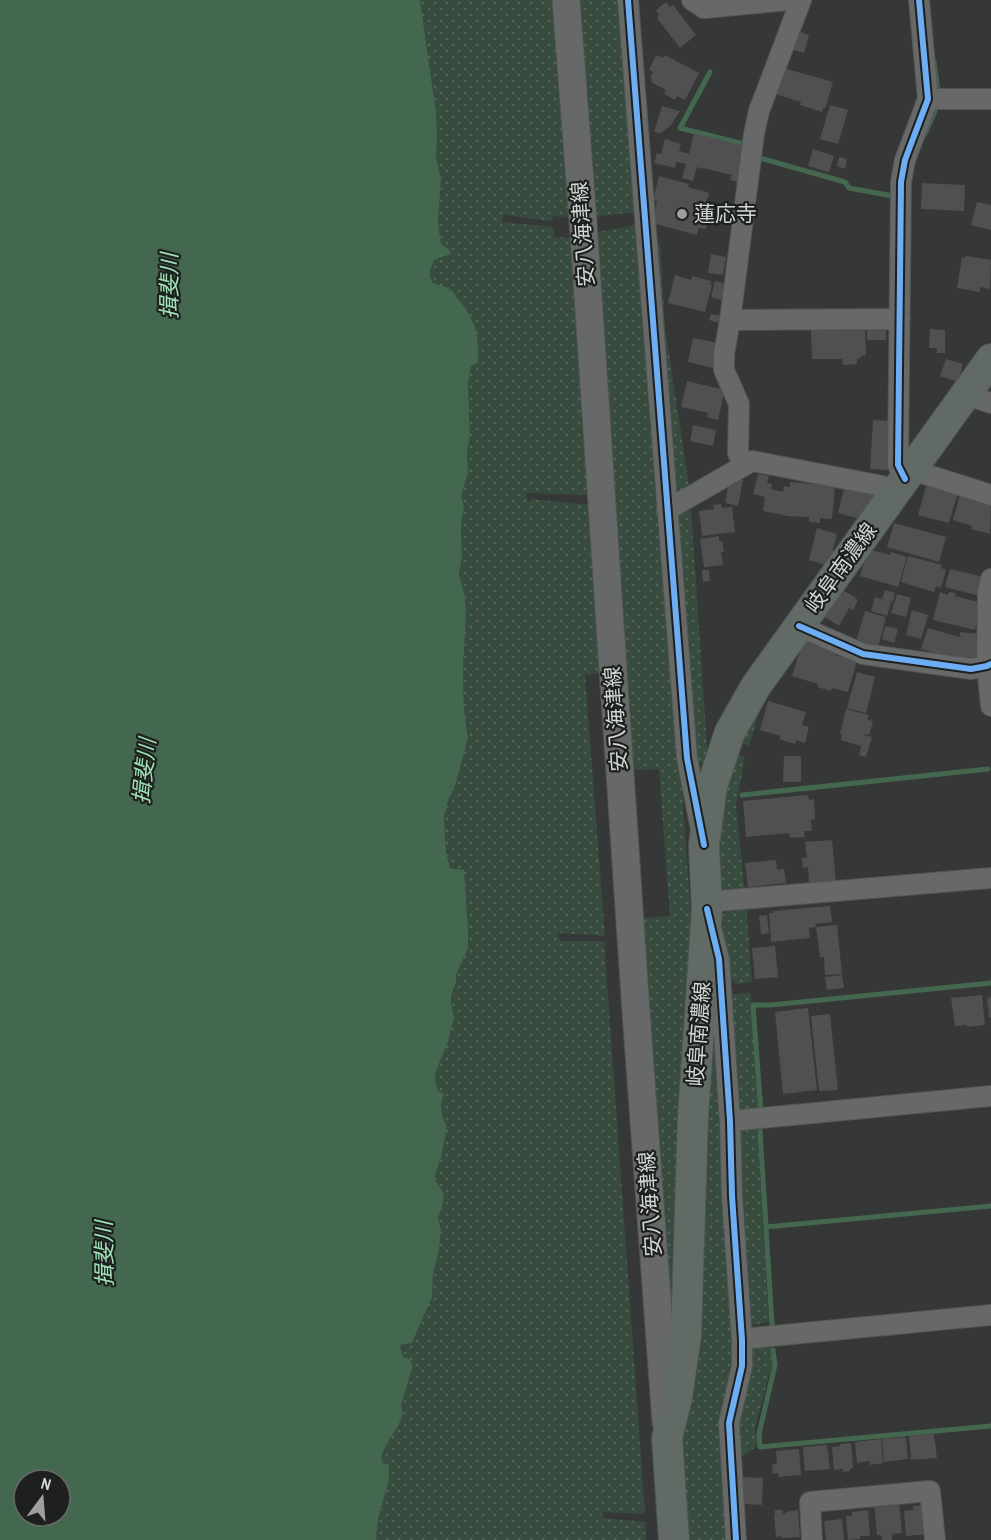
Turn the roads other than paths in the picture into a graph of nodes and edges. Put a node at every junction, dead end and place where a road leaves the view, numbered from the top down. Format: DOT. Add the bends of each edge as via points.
graph roads {
  1 [pos="566,0"];
  2 [pos="627,0"];
  3 [pos="692,0"];
  4 [pos="789,0"];
  5 [pos="801,0"];
  6 [pos="919,0"];
  7 [pos="928,99"];
  8 [pos="991,99"];
  9 [pos="900,319"];
  10 [pos="730,320"];
  11 [pos="991,359"];
  12 [pos="979,399"];
  13 [pos="744,466"];
  14 [pos="905,479"];
  15 [pos="991,495"];
  16 [pos="667,510"];
  17 [pos="991,579"];
  18 [pos="799,626"];
  19 [pos="989,665"];
  20 [pos="991,706"];
  21 [pos="704,845"];
  22 [pos="991,878"];
  23 [pos="707,906"];
  24 [pos="991,1096"];
  25 [pos="730,1121"];
  26 [pos="991,1315"];
  27 [pos="742,1339"];
  28 [pos="667,1438"];
  29 [pos="674,1540"];
  30 [pos="736,1540"];
  31 [pos="812,1540"];
  32 [pos="935,1540"];
  1 -- 28 [label="main road, 安八海津線"];
  2 -- 16 [label="street"];
  3 -- 4 [label="street" via="704,8"];
  5 -- 10 [label="street" via="759,111"];
  6 -- 7 [label="street"];
  7 -- 8 [label="street"];
  7 -- 9 [label="street" via="904,160 901,182"];
  9 -- 10 [label="street"];
  9 -- 14 [label="street" via="898,465"];
  10 -- 13 [label="street" via="724,370 739,404 738,453"];
  11 -- 12 [label="main road, 岐阜南濃線"];
  12 -- 14 [label="main road, 岐阜南濃線"];
  13 -- 14 [label="street" via="752,461"];
  13 -- 16 [label="street"];
  14 -- 15 [label="street"];
  14 -- 18 [label="main road, 岐阜南濃線"];
  16 -- 21 [label="street" via="687,758"];
  17 -- 19 [label="street"];
  18 -- 19 [label="street" via="863,654 971,669"];
  18 -- 21 [label="main road, 岐阜南濃線" via="729,732 712,786"];
  19 -- 20 [label="street"];
  21 -- 23 [label="main road, 岐阜南濃線"];
  22 -- 23 [label="street"];
  23 -- 25 [label="street" via="719,959"];
  23 -- 28 [label="main road, 岐阜南濃線" via="693,1117 686,1335"];
  24 -- 25 [label="street"];
  25 -- 27 [label="street"];
  26 -- 27 [label="street"];
  27 -- 30 [label="street" via="742,1366 729,1423"];
  28 -- 29 [label="main road, 岐阜南濃線"];
  31 -- 32 [label="street" via="810,1502 930,1491"];
}
